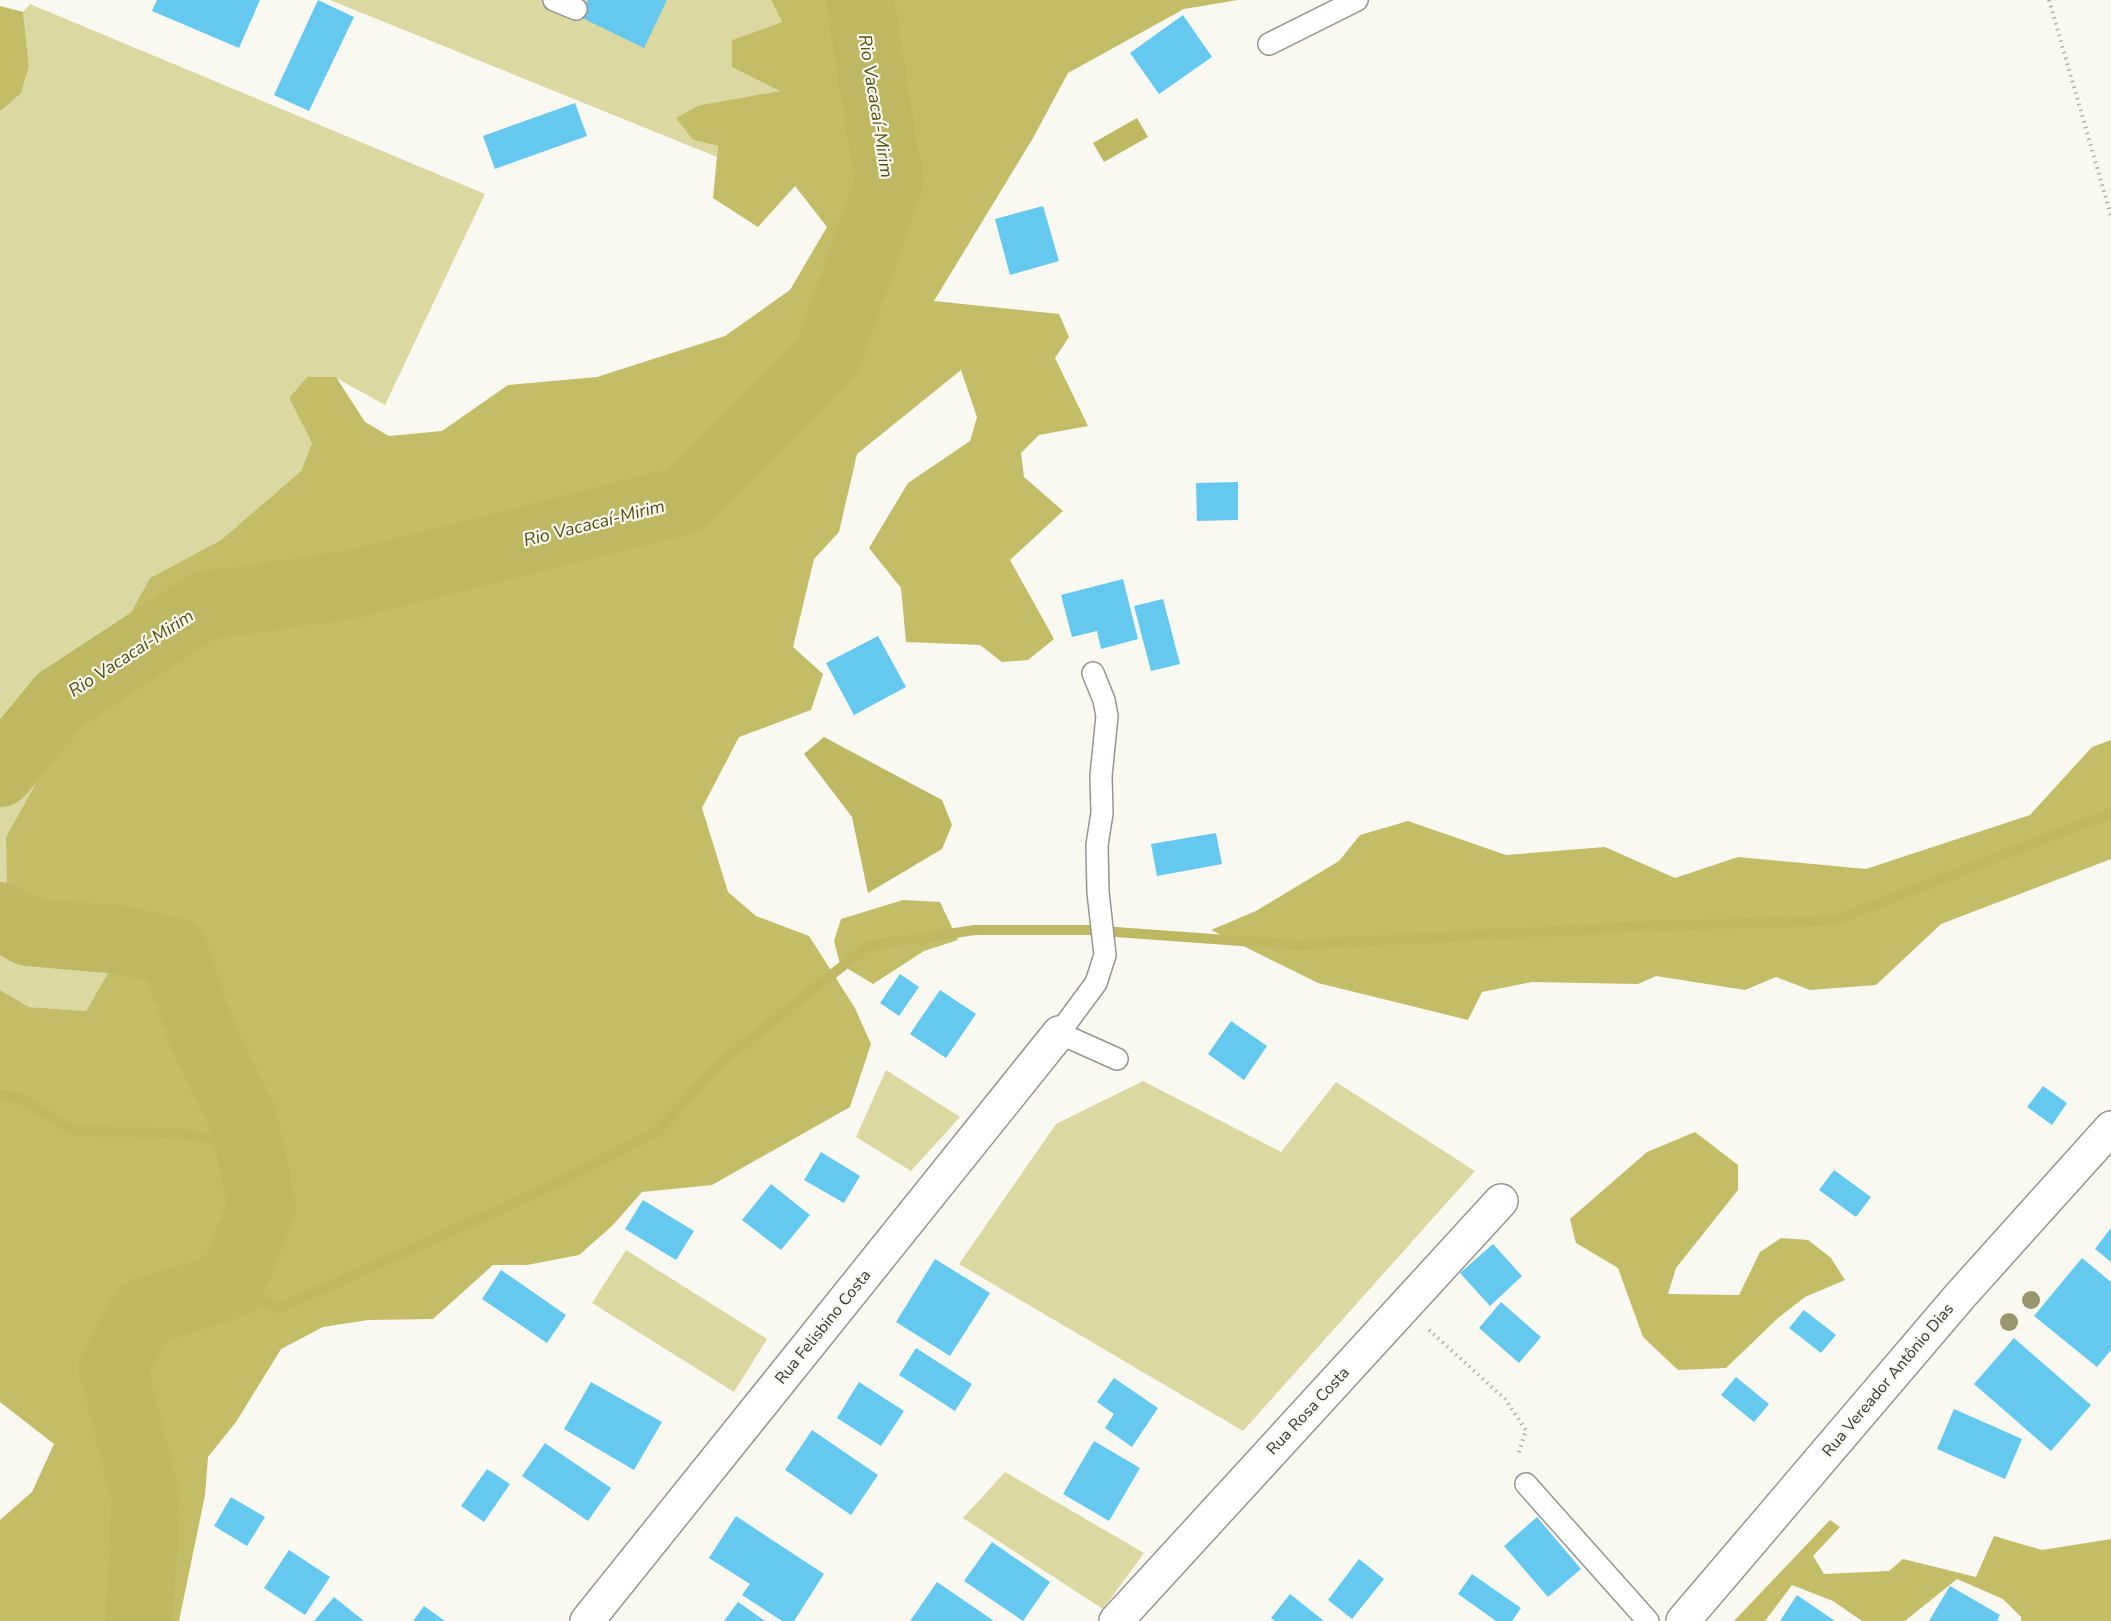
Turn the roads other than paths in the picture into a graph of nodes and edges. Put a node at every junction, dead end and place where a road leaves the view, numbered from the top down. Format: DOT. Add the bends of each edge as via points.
graph roads {
  1 [pos="554,0"];
  2 [pos="1357,0"];
  3 [pos="576,9"];
  4 [pos="1269,44"];
  5 [pos="1093,673"];
  6 [pos="1059,1033"];
  7 [pos="1117,1059"];
  8 [pos="2106,1142"];
  9 [pos="1501,1201"];
  10 [pos="1526,1484"];
  11 [pos="586,1621"];
  12 [pos="1116,1621"];
  13 [pos="1648,1621"];
  14 [pos="1683,1621"];
  1 -- 3 [label="lane"];
  2 -- 4 [label="lane"];
  5 -- 6 [label="lane" via="1107,716 1097,845 1105,955 1096,983"];
  6 -- 7 [label="lane"];
  6 -- 11 [label="street, Rua Felisbino Costa"];
  8 -- 14 [label="street, Rua Vereador Antônio Dias" via="1960,1296"];
  9 -- 12 [label="street, Rua Rosa Costa"];
  10 -- 13 [label="lane"];
}
